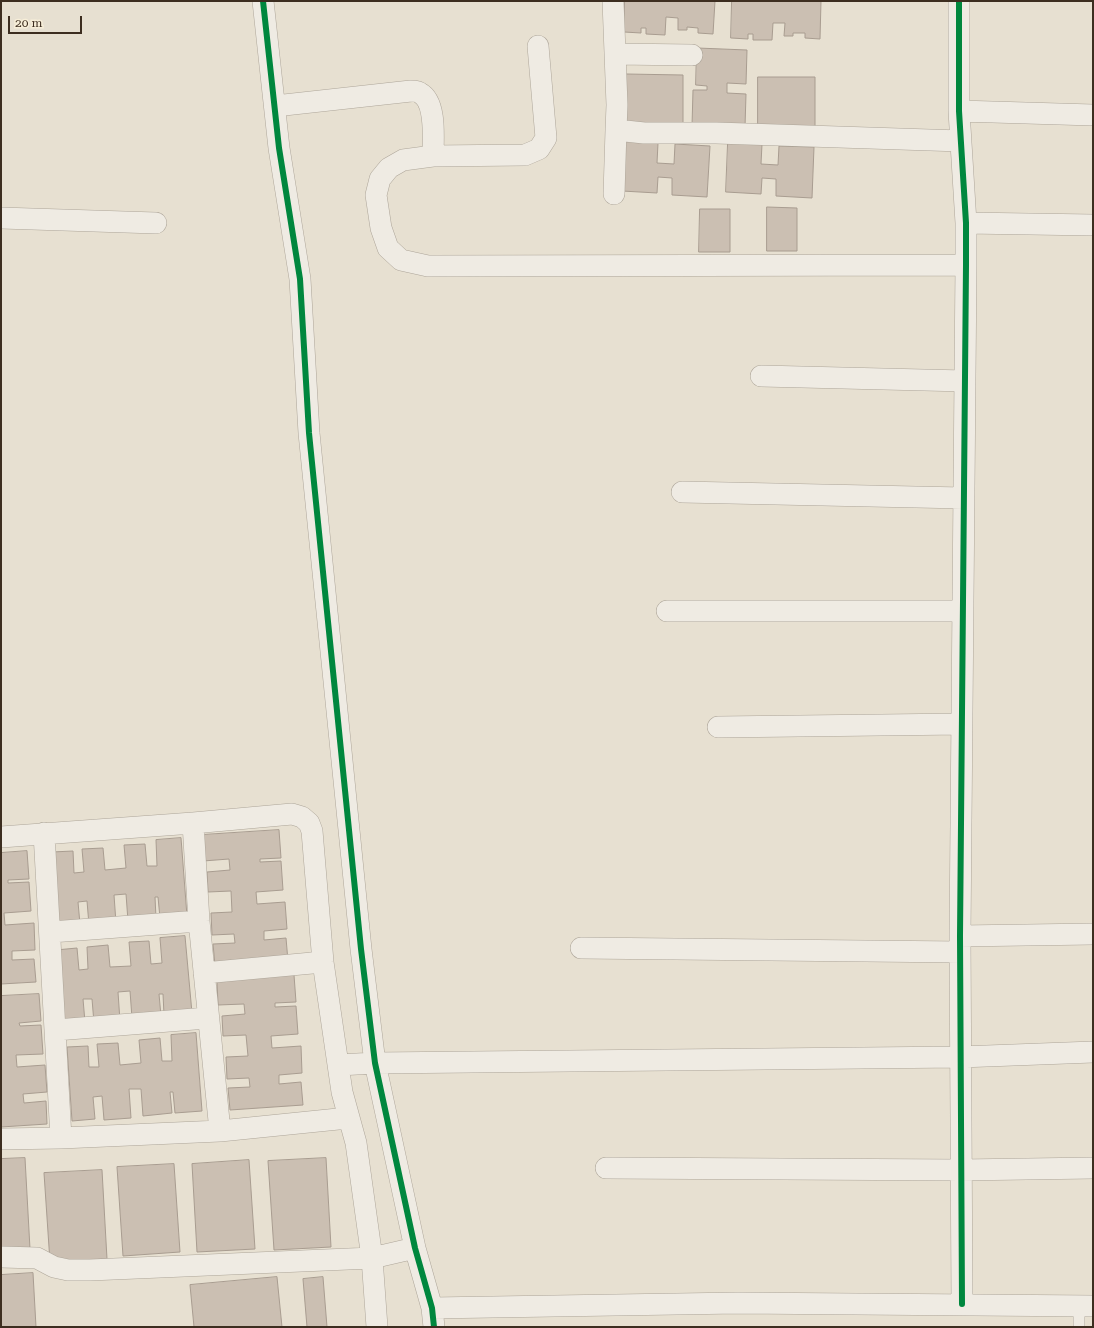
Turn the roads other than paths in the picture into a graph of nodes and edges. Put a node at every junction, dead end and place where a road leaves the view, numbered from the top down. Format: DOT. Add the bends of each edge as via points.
graph roads {
  1 [pos="263,1"];
  2 [pos="613,1"];
  3 [pos="959,1"];
  4 [pos="538,46"];
  5 [pos="615,54"];
  6 [pos="692,55"];
  7 [pos="275,106"];
  8 [pos="959,111"];
  9 [pos="1093,115"];
  10 [pos="616,130"];
  11 [pos="961,141"];
  12 [pos="433,156"];
  13 [pos="614,194"];
  14 [pos="1,218"];
  15 [pos="966,222"];
  16 [pos="156,224"];
  17 [pos="1093,225"];
  18 [pos="966,265"];
  19 [pos="761,376"];
  20 [pos="965,381"];
  21 [pos="682,492"];
  22 [pos="963,498"];
  23 [pos="963,610"];
  24 [pos="667,611"];
  25 [pos="962,724"];
  26 [pos="718,727"];
  27 [pos="193,823"];
  28 [pos="44,833"];
  29 [pos="1,837"];
  30 [pos="199,921"];
  31 [pos="51,932"];
  32 [pos="1093,934"];
  33 [pos="960,944"];
  34 [pos="581,948"];
  35 [pos="323,962"];
  36 [pos="204,973"];
  37 [pos="208,1018"];
  38 [pos="56,1030"];
  39 [pos="1093,1052"];
  40 [pos="960,1057"];
  41 [pos="375,1063"];
  42 [pos="339,1065"];
  43 [pos="348,1118"];
  44 [pos="220,1131"];
  45 [pos="62,1138"];
  46 [pos="1,1139"];
  47 [pos="606,1168"];
  48 [pos="1093,1168"];
  49 [pos="961,1170"];
  50 [pos="415,1248"];
  51 [pos="1,1258"];
  52 [pos="372,1258"];
  53 [pos="962,1304"];
  54 [pos="1086,1306"];
  55 [pos="433,1317"];
  56 [pos="377,1327"];
  57 [pos="1078,1327"];
  1 -- 7 [label="street"];
  2 -- 5 [label="street"];
  3 -- 8 [label="street"];
  4 -- 12 [label="street" via="546,138 539,149 525,155"];
  5 -- 6 [label="street"];
  5 -- 10 [label="street"];
  7 -- 12 [label="street" via="420,92 427,99 432,113"];
  7 -- 41 [label="street" via="279,148 300,278 309,441 356,904"];
  8 -- 9 [label="street"];
  8 -- 11 [label="street"];
  10 -- 11 [label="street" via="644,133"];
  10 -- 13 [label="street"];
  11 -- 15 [label="street"];
  12 -- 18 [label="street" via="403,160 388,168 380,179 376,195 381,228 388,248 401,260 428,266"];
  14 -- 16 [label="street"];
  15 -- 17 [label="street"];
  15 -- 18 [label="street"];
  18 -- 20 [label="street"];
  19 -- 20 [label="street"];
  20 -- 22 [label="street"];
  21 -- 22 [label="street"];
  22 -- 23 [label="street"];
  23 -- 24 [label="street"];
  23 -- 25 [label="street"];
  25 -- 26 [label="street"];
  25 -- 33 [label="street"];
  27 -- 28 [label="street"];
  27 -- 30 [label="street"];
  27 -- 35 [label="street" via="292,814 302,817 309,823 316,860"];
  28 -- 29 [label="street"];
  28 -- 31 [label="street"];
  30 -- 31 [label="street"];
  30 -- 36 [label="street"];
  31 -- 38 [label="street"];
  32 -- 33 [label="street"];
  33 -- 34 [label="street"];
  33 -- 40 [label="street"];
  35 -- 36 [label="street"];
  35 -- 42 [label="street"];
  36 -- 37 [label="street"];
  37 -- 38 [label="street"];
  37 -- 44 [label="street"];
  38 -- 45 [label="street"];
  39 -- 40 [label="street"];
  40 -- 41 [label="street"];
  40 -- 49 [label="street"];
  41 -- 42 [label="street"];
  41 -- 50 [label="street"];
  42 -- 43 [label="street"];
  43 -- 44 [label="street"];
  43 -- 52 [label="street" via="356,1143"];
  44 -- 45 [label="street"];
  45 -- 46 [label="street"];
  47 -- 49 [label="street"];
  48 -- 49 [label="street"];
  49 -- 53 [label="street"];
  50 -- 52 [label="street"];
  50 -- 55 [label="street"];
  51 -- 52 [label="street" via="37,1258 54,1267 75,1270"];
  52 -- 56 [label="street"];
  53 -- 54 [label="street"];
  53 -- 55 [label="street" via="738,1303"];
  54 -- 57 [label="lane"];
}
